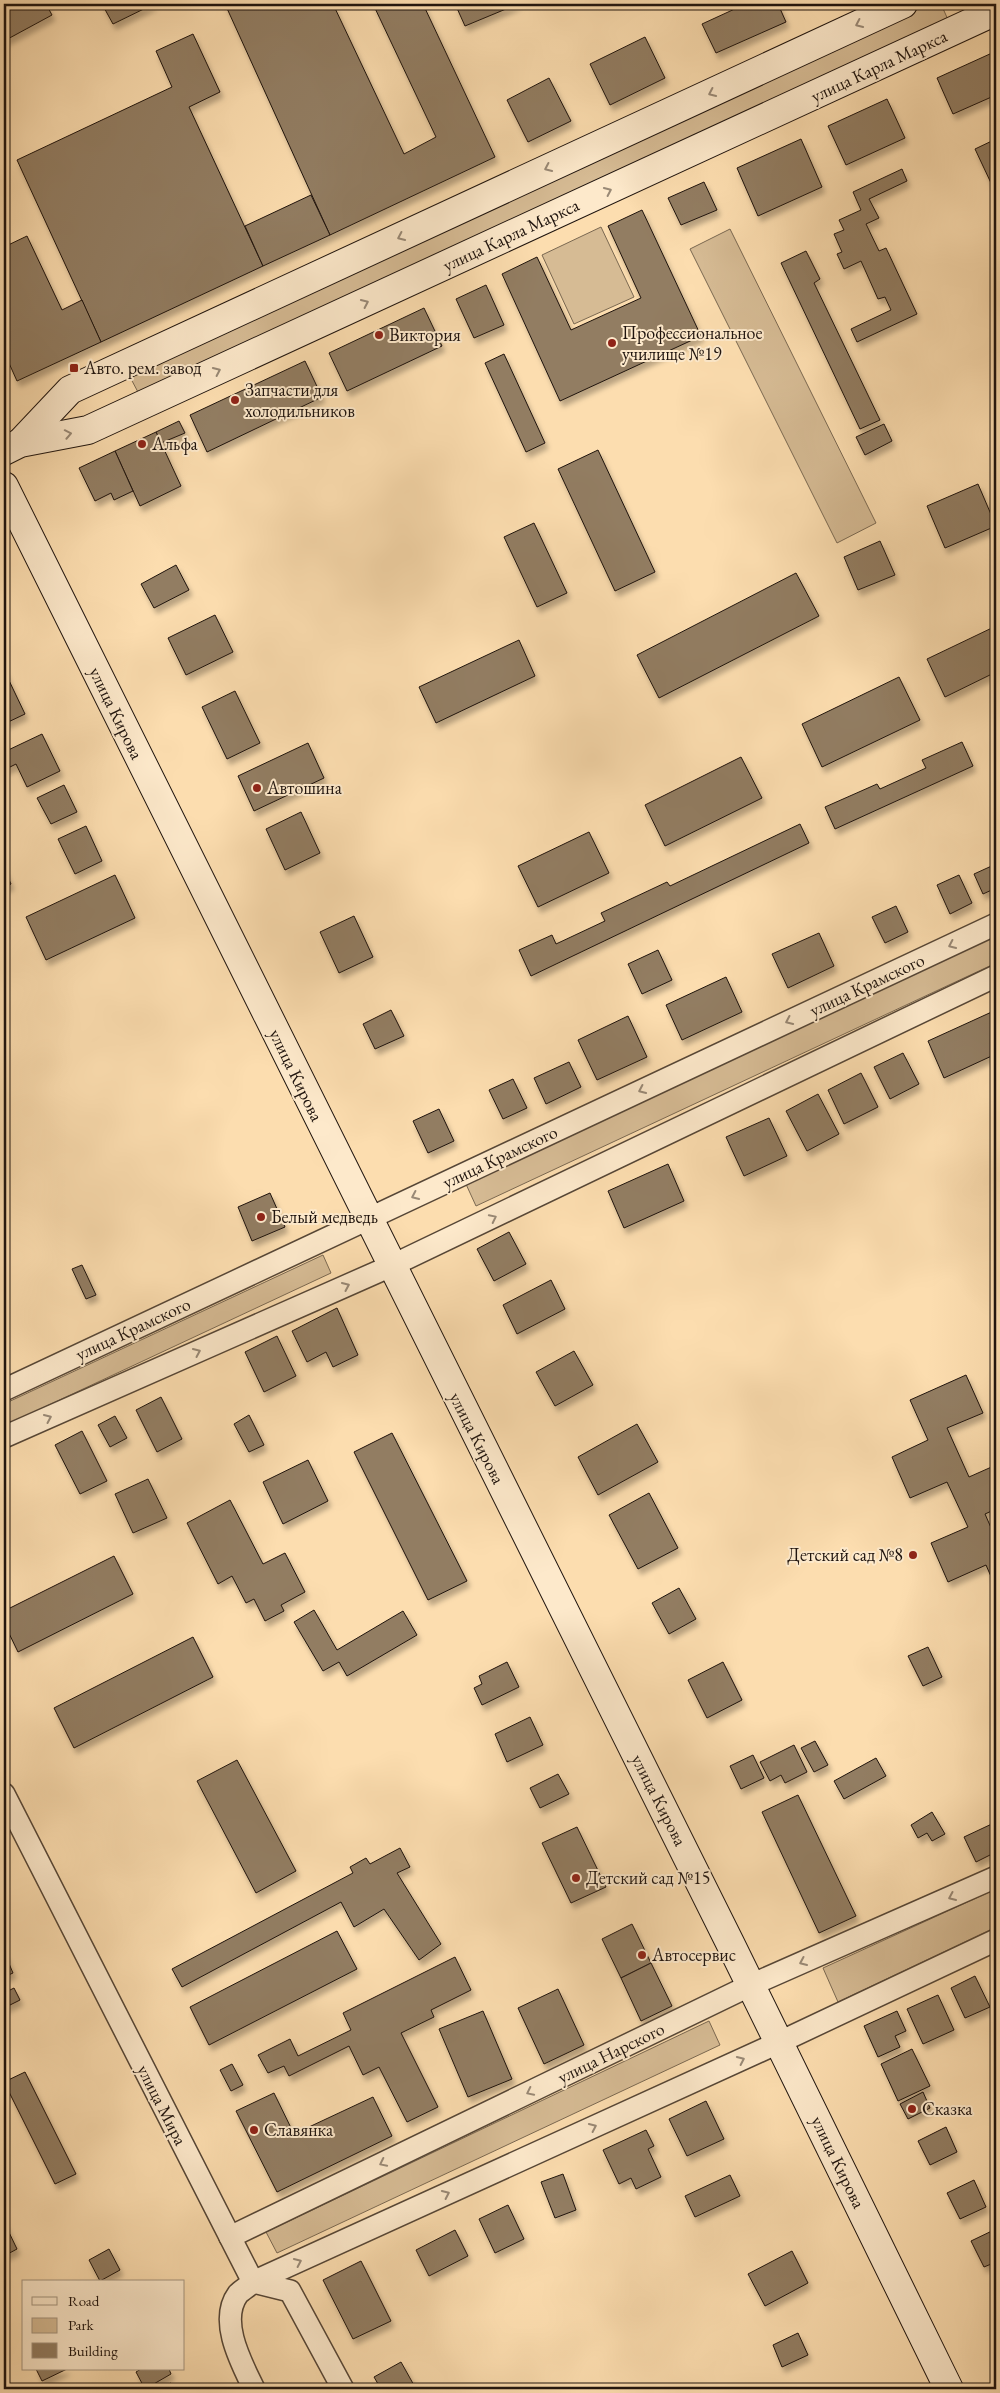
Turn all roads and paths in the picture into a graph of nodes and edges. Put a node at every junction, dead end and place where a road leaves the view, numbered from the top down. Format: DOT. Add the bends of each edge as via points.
graph roads {
  1 [pos="903,4"];
  2 [pos="996,12"];
  3 [pos="12,447"];
  4 [pos="4,486"];
  5 [pos="996,924"];
  6 [pos="996,976"];
  7 [pos="367,1219"];
  8 [pos="391,1266"];
  9 [pos="4,1390"];
  10 [pos="4,1438"];
  11 [pos="4,1794"];
  12 [pos="996,1877"];
  13 [pos="996,1940"];
  14 [pos="751,1986"];
  15 [pos="780,2042"];
  16 [pos="230,2236"];
  17 [pos="253,2282"];
  18 [pos="254,2389"];
  19 [pos="343,2389"];
  20 [pos="949,2389"];
  1 -- 3 [label="main road, улица Карла Маркса, one-way" via="70,390"];
  3 -- 2 [label="main road, улица Карла Маркса, one-way" via="88,430"];
  4 -- 7 [label="main road, улица Кирова"];
  5 -- 7 [label="street, улица Крамского, one-way"];
  8 -- 6 [label="street, one-way"];
  7 -- 8 [label="main road, улица Кирова"];
  7 -- 9 [label="street, улица Крамского"];
  10 -- 8 [label="street, one-way"];
  8 -- 14 [label="main road, улица Кирова"];
  11 -- 16 [label="street, улица Мира"];
  12 -- 14 [label="street, улица Нарского, one-way"];
  13 -- 15 [label="street"];
  14 -- 15 [label="main road, улица Кирова"];
  14 -- 16 [label="street, улица Нарского, one-way"];
  17 -- 15 [label="street, one-way"];
  15 -- 20 [label="main road, улица Кирова"];
  16 -- 17 [label="street, улица Мира"];
  17 -- 18 [label="street" via="238,2295 230,2317 233,2340"];
  17 -- 19 [label="street" via="290,2291"];
}
